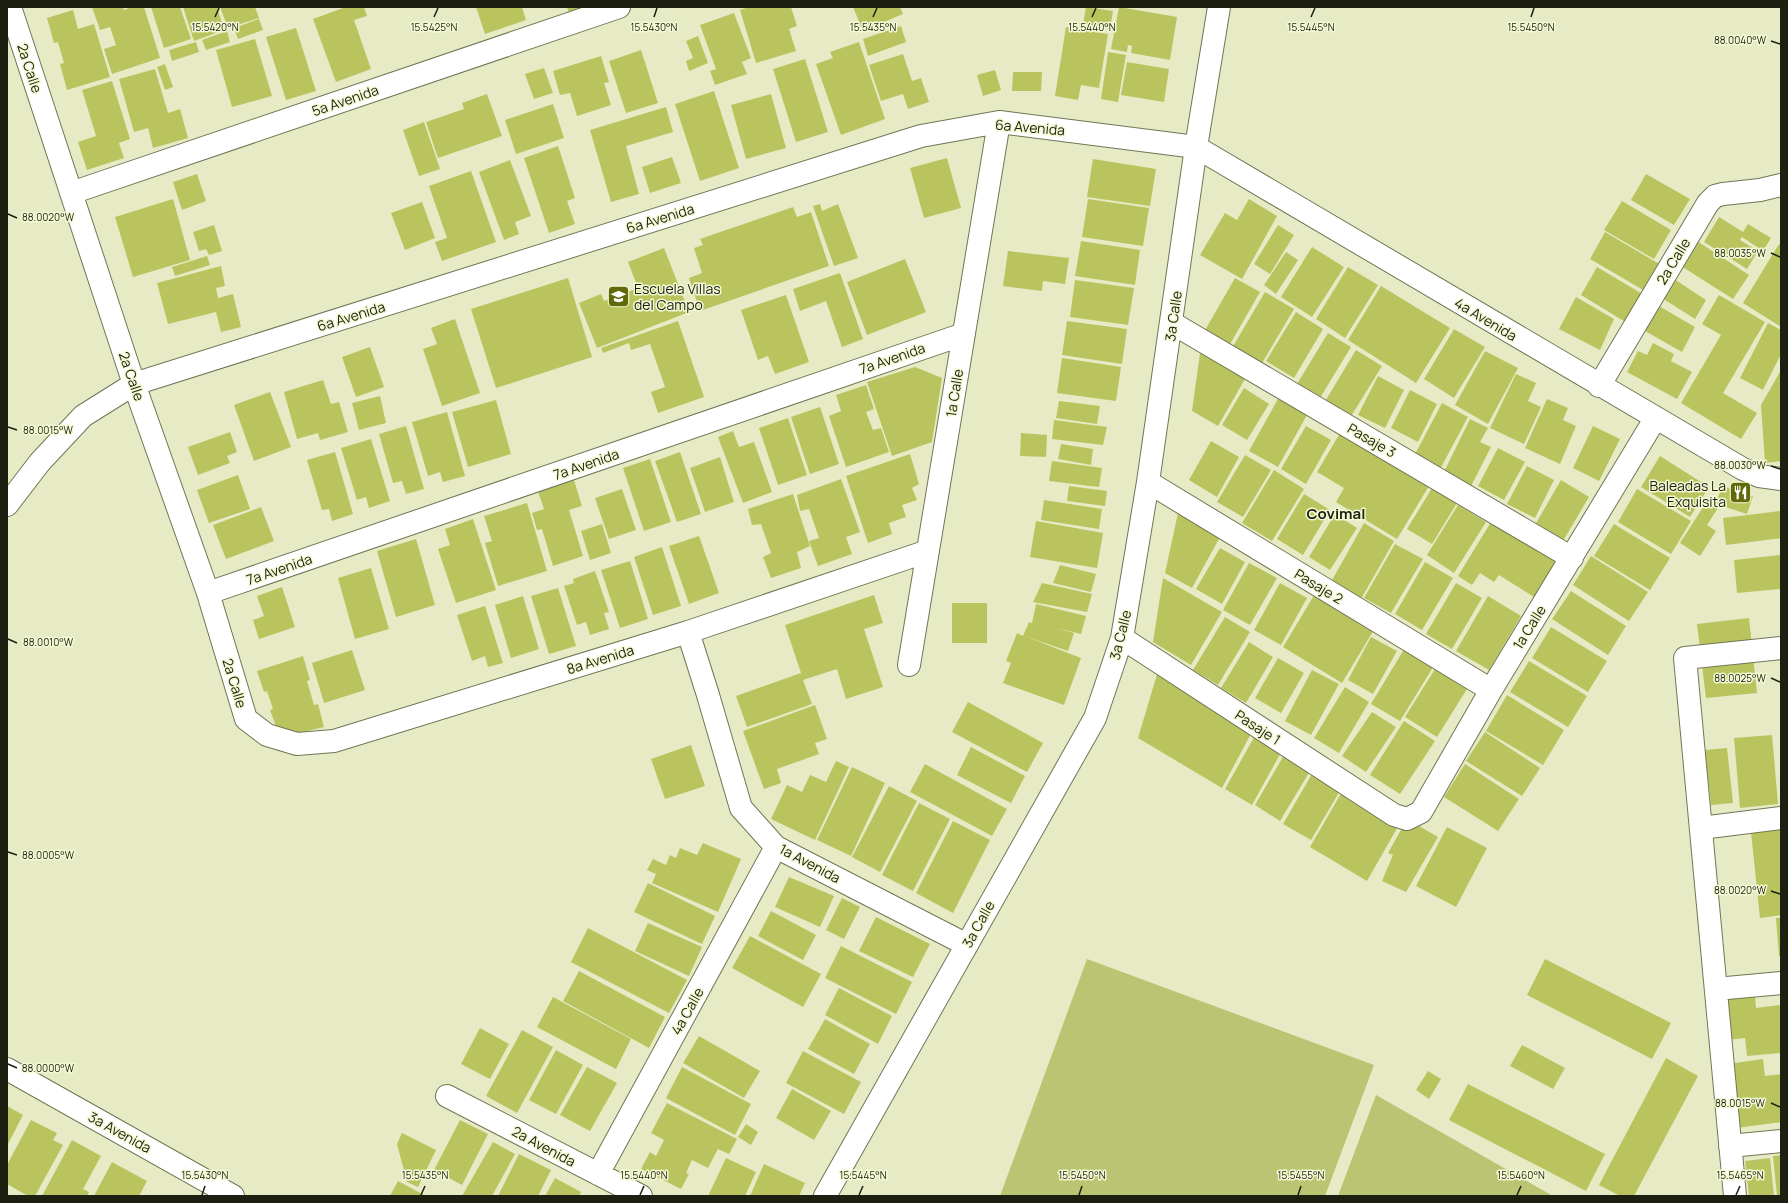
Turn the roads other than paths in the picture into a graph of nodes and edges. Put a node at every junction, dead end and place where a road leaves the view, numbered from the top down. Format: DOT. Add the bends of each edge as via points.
graph roads {
  1 [pos="10,7"];
  2 [pos="619,7"];
  3 [pos="1219,7"];
  4 [pos="999,122"];
  5 [pos="1196,147"];
  6 [pos="1781,185"];
  7 [pos="71,193"];
  8 [pos="1172,323"];
  9 [pos="964,334"];
  10 [pos="134,384"];
  11 [pos="1599,386"];
  12 [pos="1655,419"];
  13 [pos="1781,479"];
  14 [pos="1148,482"];
  15 [pos="7,505"];
  16 [pos="928,550"];
  17 [pos="1572,558"];
  18 [pos="208,593"];
  19 [pos="688,632"];
  20 [pos="1122,638"];
  21 [pos="1781,648"];
  22 [pos="909,665"];
  23 [pos="1491,690"];
  24 [pos="267,735"];
  25 [pos="1394,815"];
  26 [pos="1781,818"];
  27 [pos="1701,828"];
  28 [pos="776,847"];
  29 [pos="967,944"];
  30 [pos="1781,983"];
  31 [pos="1716,989"];
  32 [pos="7,1069"];
  33 [pos="447,1096"];
  34 [pos="1781,1141"];
  35 [pos="1730,1146"];
  36 [pos="598,1174"];
  37 [pos="233,1196"];
  38 [pos="641,1196"];
  39 [pos="825,1196"];
  40 [pos="1735,1196"];
  1 -- 7 [label="street, 2a Calle"];
  2 -- 7 [label="street, 5a Avenida"];
  3 -- 5 [label="street, 3a Calle"];
  4 -- 5 [label="street, 6a Avenida"];
  4 -- 9 [label="street, 1a Calle"];
  4 -- 10 [label="street, 6a Avenida" via="921,136"];
  5 -- 8 [label="street, 3a Calle"];
  5 -- 11 [label="street, 4a Avenida"];
  6 -- 11 [label="street, 2a Calle" via="1722,194 1715,196 1708,203"];
  7 -- 10 [label="street, 2a Calle"];
  8 -- 14 [label="street, 3a Calle"];
  8 -- 17 [label="street, Pasaje 3"];
  9 -- 16 [label="street, 1a Calle"];
  9 -- 18 [label="street, 7a Avenida"];
  10 -- 15 [label="street, 6a Avenida" via="83,416 40,462"];
  10 -- 18 [label="street, 2a Calle"];
  11 -- 12 [label="street, 4a Avenida"];
  12 -- 13 [label="street, 4a Avenida" via="1750,473 1768,479"];
  12 -- 17 [label="street, 1a Calle"];
  14 -- 20 [label="street, 3a Calle"];
  14 -- 23 [label="street, Pasaje 2"];
  16 -- 19 [label="street, 8a Avenida"];
  16 -- 22 [label="street, 1a Calle"];
  17 -- 23 [label="street, 1a Calle"];
  18 -- 24 [label="street, 2a Calle" via="246,719"];
  19 -- 24 [label="street, 8a Avenida" via="334,741 297,744"];
  19 -- 28 [label="street, 1a Avenida" via="741,808"];
  20 -- 25 [label="street, Pasaje 1"];
  20 -- 29 [label="street, 3a Calle" via="1095,718"];
  21 -- 27 [label="street" via="1685,658"];
  23 -- 25 [label="street, 1a Calle" via="1421,812 1407,819"];
  26 -- 27 [label="street"];
  27 -- 31 [label="street"];
  28 -- 29 [label="street, 1a Avenida"];
  28 -- 36 [label="street, 4a Calle"];
  29 -- 39 [label="street, 3a Calle"];
  30 -- 31 [label="street"];
  31 -- 35 [label="street"];
  32 -- 37 [label="street, 3a Avenida"];
  33 -- 36 [label="street, 2a Avenida"];
  34 -- 35 [label="street"];
  35 -- 40 [label="street"];
  36 -- 38 [label="street, 2a Avenida"];
}
